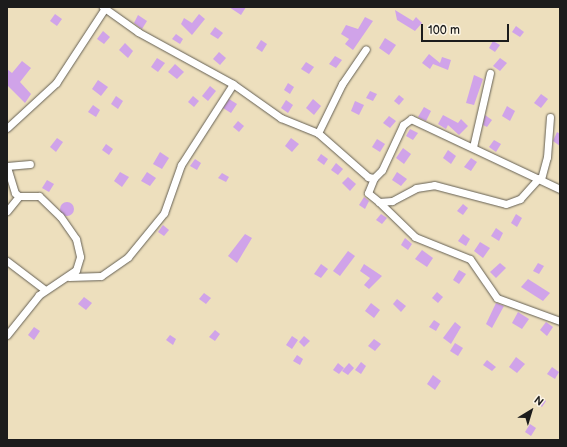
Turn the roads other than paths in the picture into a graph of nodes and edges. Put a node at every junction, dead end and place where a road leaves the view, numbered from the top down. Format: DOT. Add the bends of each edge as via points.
graph roads {
  1 [pos="104,8"];
  2 [pos="366,49"];
  3 [pos="490,73"];
  4 [pos="233,84"];
  5 [pos="550,117"];
  6 [pos="7,128"];
  7 [pos="318,133"];
  8 [pos="473,147"];
  9 [pos="30,164"];
  10 [pos="7,166"];
  11 [pos="374,178"];
  12 [pos="540,178"];
  13 [pos="560,189"];
  14 [pos="19,196"];
  15 [pos="379,202"];
  16 [pos="7,211"];
  17 [pos="7,260"];
  18 [pos="69,276"];
  19 [pos="46,290"];
  20 [pos="560,321"];
  21 [pos="7,335"];
  1 -- 4 [label="street" via="138,32"];
  1 -- 6 [label="street" via="56,83"];
  2 -- 7 [label="street" via="342,84"];
  3 -- 8 [label="street"];
  4 -- 7 [label="street" via="281,118"];
  4 -- 18 [label="street" via="181,165 164,214 128,257 101,276"];
  5 -- 12 [label="street" via="547,157"];
  7 -- 11 [label="street" via="360,172"];
  8 -- 11 [label="street" via="411,119 403,125 382,170"];
  8 -- 12 [label="street"];
  9 -- 10 [label="street"];
  10 -- 14 [label="street" via="15,193"];
  11 -- 15 [label="street" via="368,193"];
  12 -- 13 [label="street"];
  12 -- 15 [label="street" via="520,199 506,204 434,185 416,188 392,201"];
  14 -- 16 [label="street"];
  14 -- 18 [label="street" via="33,193 44,199 76,239 80,257 76,270"];
  15 -- 20 [label="street" via="415,237 470,259 488,280 497,298"];
  17 -- 19 [label="street"];
  18 -- 19 [label="street"];
  19 -- 21 [label="street" via="25,309"];
}
